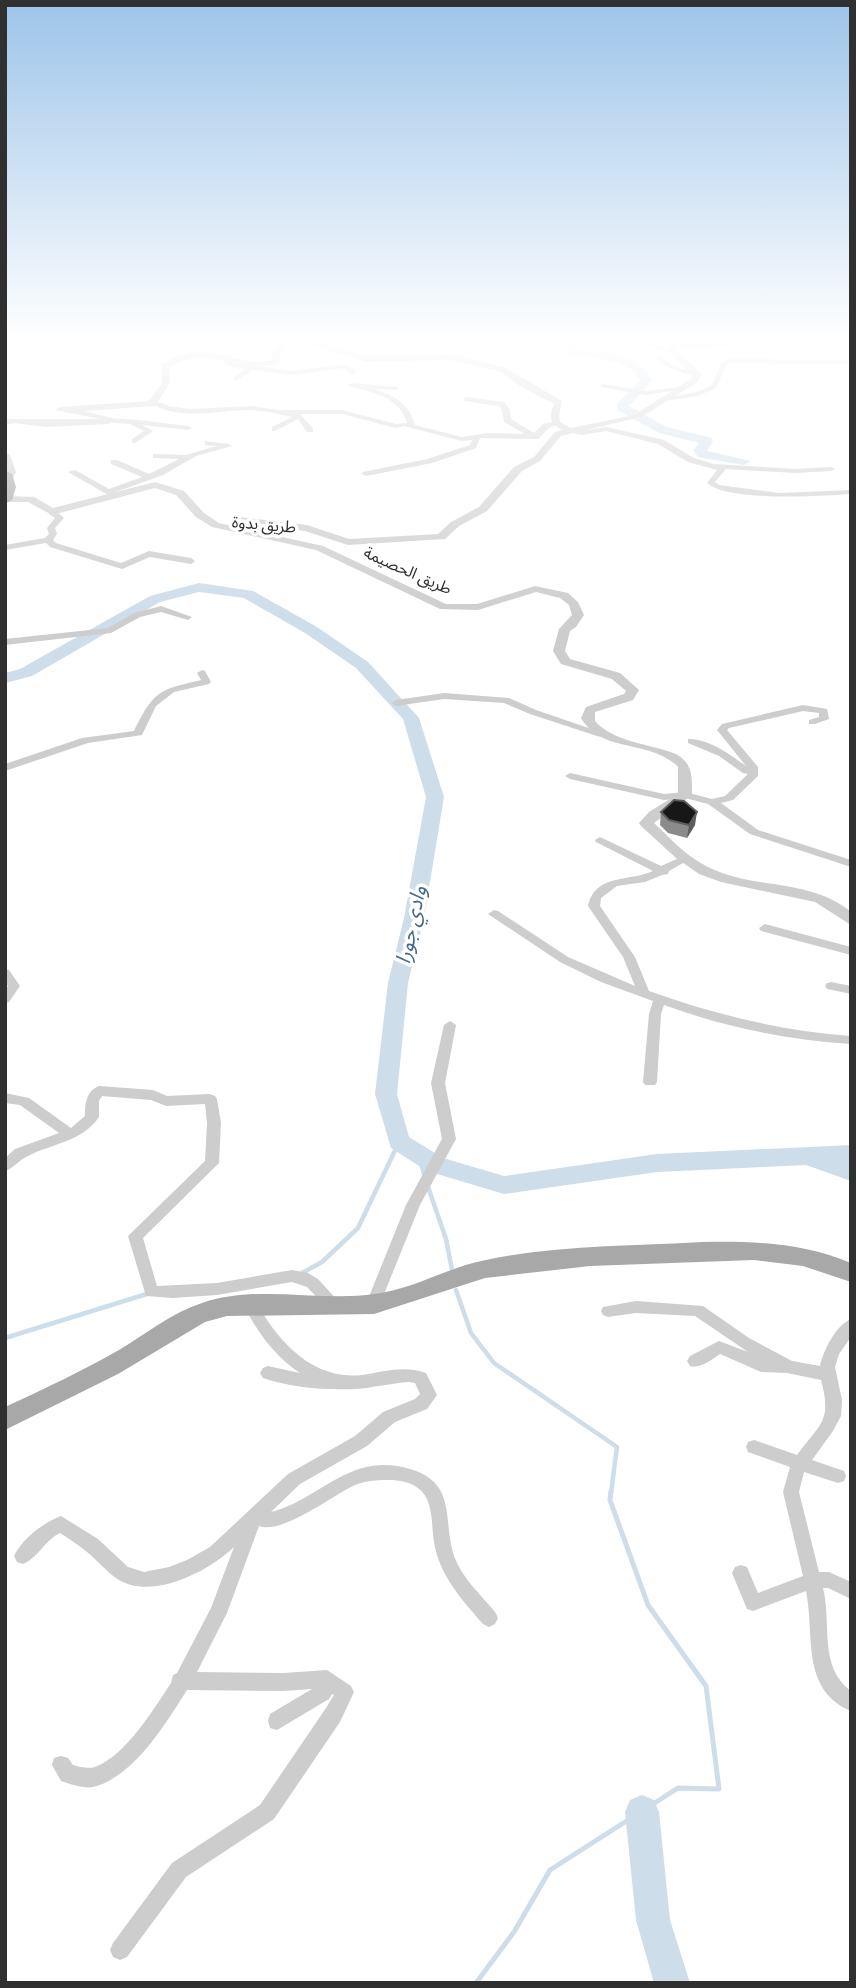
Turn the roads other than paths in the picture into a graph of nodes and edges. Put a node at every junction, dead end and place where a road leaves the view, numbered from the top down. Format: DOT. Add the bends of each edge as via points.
graph roads {
  1 [pos="148,433"];
  2 [pos="161,433"];
  3 [pos="438,433"];
  4 [pos="527,433"];
  5 [pos="540,433"];
  6 [pos="562,433"];
  7 [pos="623,433"];
  8 [pos="163,435"];
  9 [pos="476,438"];
  10 [pos="535,438"];
  11 [pos="135,441"];
  12 [pos="208,443"];
  13 [pos="5,455"];
  14 [pos="156,456"];
  15 [pos="188,457"];
  16 [pos="429,461"];
  17 [pos="114,462"];
  18 [pos="715,466"];
  19 [pos="831,469"];
  20 [pos="72,472"];
  21 [pos="366,474"];
  22 [pos="411,474"];
  23 [pos="7,476"];
  24 [pos="150,477"];
  25 [pos="851,492"];
  26 [pos="109,493"];
  27 [pos="6,499"];
  28 [pos="52,512"];
  29 [pos="208,520"];
  30 [pos="48,540"];
  31 [pos="5,548"];
  32 [pos="191,561"];
  33 [pos="188,617"];
  34 [pos="5,642"];
  35 [pos="202,673"];
  36 [pos="397,703"];
  37 [pos="812,722"];
  38 [pos="601,734"];
  39 [pos="692,741"];
  40 [pos="5,768"];
  41 [pos="570,776"];
  42 [pos="753,776"];
  43 [pos="685,795"];
  44 [pos="712,802"];
  45 [pos="600,840"];
  46 [pos="686,858"];
  47 [pos="851,864"];
  48 [pos="664,872"];
  49 [pos="494,914"];
  50 [pos="849,915"];
  51 [pos="765,929"];
  52 [pos="851,951"];
  53 [pos="5,973"];
  54 [pos="831,986"];
  55 [pos="851,990"];
  56 [pos="643,993"];
  57 [pos="660,998"];
  58 [pos="5,999"];
  59 [pos="450,1025"];
  60 [pos="851,1040"];
  61 [pos="650,1082"];
  62 [pos="5,1098"];
  63 [pos="70,1134"];
  64 [pos="5,1166"];
  65 [pos="851,1273"];
  66 [pos="249,1302"];
  67 [pos="373,1304"];
  68 [pos="335,1307"];
  69 [pos="608,1311"];
  70 [pos="851,1325"];
  71 [pos="695,1362"];
  72 [pos="789,1367"];
  73 [pos="268,1373"];
  74 [pos="827,1374"];
  75 [pos="337,1381"];
  76 [pos="5,1419"];
  77 [pos="754,1447"];
  78 [pos="800,1462"];
  79 [pos="838,1476"];
  80 [pos="256,1513"];
  81 [pos="23,1556"];
  82 [pos="741,1573"];
  83 [pos="813,1580"];
  84 [pos="851,1591"];
  85 [pos="489,1618"];
  86 [pos="327,1679"];
  87 [pos="179,1681"];
  88 [pos="851,1702"];
  89 [pos="277,1721"];
  90 [pos="61,1765"];
  91 [pos="120,1950"];
  1 -- 11 [label="street"];
  2 -- 8 [label="street"];
  3 -- 9 [label="street"];
  4 -- 10 [label="street"];
  5 -- 10 [label="street"];
  6 -- 29 [label="street, طريق بدوة" via="537,459 518,468 483,509 441,537 348,542 307,528"];
  7 -- 18 [label="street" via="660,442 691,460"];
  9 -- 10 [label="street"];
  9 -- 16 [label="street" via="473,446"];
  12 -- 15 [label="street" via="228,446"];
  13 -- 23 [label="street" via="12,472"];
  14 -- 15 [label="street"];
  15 -- 24 [label="street"];
  16 -- 21 [label="street"];
  16 -- 22 [label="street" via="436,465"];
  17 -- 24 [label="street"];
  18 -- 19 [label="street"];
  18 -- 25 [label="street" via="722,469 711,483 718,487 779,495"];
  20 -- 26 [label="street"];
  23 -- 27 [label="highway"];
  24 -- 26 [label="street"];
  26 -- 28 [label="street, طريق الحصيمة"];
  26 -- 29 [label="street, طريق الحصيمة" via="147,485 167,487"];
  27 -- 28 [label="street" via="30,499"];
  28 -- 30 [label="street" via="60,518"];
  29 -- 38 [label="street, طريق الحصيمة" via="319,548 444,607 478,607 535,589 564,595 578,615 561,641 559,651 565,661 616,676 633,690 629,697 590,710 587,718"];
  30 -- 31 [label="street"];
  30 -- 32 [label="street" via="122,566 149,554"];
  33 -- 34 [label="street" via="161,609 94,634"];
  35 -- 40 [label="street" via="206,682 171,690 152,704 138,733 86,740"];
  36 -- 38 [label="street" via="444,696 506,700"];
  37 -- 42 [label="street" via="824,719 824,711 803,708 726,726 724,735 753,767"];
  38 -- 43 [label="street" via="680,761 685,767"];
  39 -- 42 [label="street" via="723,754"];
  41 -- 43 [label="street" via="664,797"];
  42 -- 44 [label="street" via="729,798"];
  43 -- 44 [label="street"];
  43 -- 46 [label="street" via="646,823"];
  44 -- 47 [label="street" via="754,832"];
  45 -- 48 [label="street"];
  46 -- 48 [label="street"];
  46 -- 50 [label="street" via="704,871 797,893"];
  48 -- 56 [label="street" via="614,883 596,896 594,906 637,968"];
  49 -- 56 [label="street" via="573,965"];
  51 -- 52 [label="street"];
  53 -- 58 [label="street" via="14,986"];
  54 -- 55 [label="street"];
  56 -- 57 [label="street"];
  57 -- 60 [label="street" via="748,1027"];
  57 -- 61 [label="street" via="654,1014"];
  59 -- 67 [label="street" via="438,1083 449,1139 414,1205"];
  62 -- 63 [label="street" via="24,1101"];
  63 -- 64 [label="street" via="20,1153"];
  63 -- 68 [label="street" via="92,1117 92,1100 99,1091 153,1095 166,1101 210,1099 217,1120 212,1163 135,1236 151,1292 194,1291 297,1276 320,1286"];
  65 -- 67 [label="main road" via="802,1256 751,1250 590,1256 481,1270 404,1299"];
  66 -- 68 [label="main road"];
  66 -- 75 [label="street" via="275,1343"];
  66 -- 76 [label="main road" via="202,1312 122,1360"];
  67 -- 68 [label="main road"];
  69 -- 72 [label="street" via="636,1307 698,1310 744,1343"];
  70 -- 74 [label="street" via="834,1346"];
  71 -- 72 [label="street" via="719,1347 761,1365"];
  72 -- 74 [label="street"];
  73 -- 75 [label="street" via="319,1383"];
  74 -- 78 [label="street" via="834,1388 833,1415"];
  75 -- 80 [label="street" via="409,1375 419,1378 429,1395 294,1479"];
  77 -- 78 [label="street"];
  78 -- 79 [label="street"];
  78 -- 83 [label="street" via="791,1492"];
  80 -- 81 [label="street" via="216,1553 193,1566 144,1580 123,1573 61,1524 47,1531"];
  80 -- 85 [label="street" via="265,1521 284,1518 360,1476 410,1476 436,1497 447,1558 458,1581"];
  80 -- 87 [label="street" via="218,1614"];
  82 -- 83 [label="street" via="753,1603"];
  83 -- 84 [label="street" via="829,1580"];
  83 -- 88 [label="street" via="825,1672 833,1689"];
  86 -- 87 [label="street"];
  86 -- 89 [label="street" via="323,1693"];
  86 -- 91 [label="street" via="345,1692 267,1812 179,1870"];
  87 -- 90 [label="street" via="165,1710 112,1770 91,1778 68,1774"];
}
